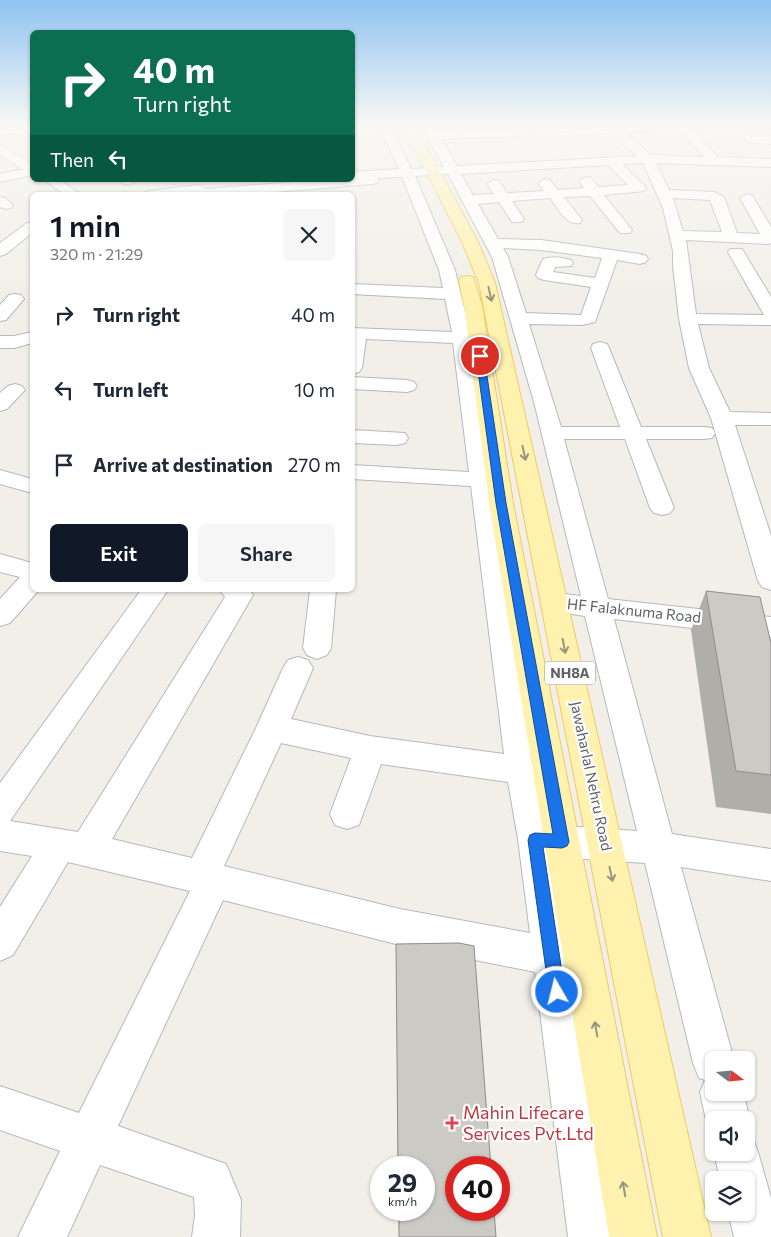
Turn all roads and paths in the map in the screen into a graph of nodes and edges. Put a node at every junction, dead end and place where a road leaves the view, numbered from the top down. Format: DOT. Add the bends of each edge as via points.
graph roads {
  1 [pos="54,182"];
  2 [pos="257,182"];
  3 [pos="361,182"];
  4 [pos="430,182"];
  5 [pos="431,182"];
  6 [pos="433,182"];
  7 [pos="441,182"];
  8 [pos="492,182"];
  9 [pos="545,182"];
  10 [pos="586,182"];
  11 [pos="632,182"];
  12 [pos="665,182"];
  13 [pos="289,190"];
  14 [pos="72,192"];
  15 [pos="173,192"];
  16 [pos="247,192"];
  17 [pos="593,192"];
  18 [pos="674,192"];
  19 [pos="554,194"];
  20 [pos="502,198"];
  21 [pos="747,198"];
  22 [pos="468,200"];
  23 [pos="706,213"];
  24 [pos="723,213"];
  25 [pos="756,214"];
  26 [pos="517,219"];
  27 [pos="575,220"];
  28 [pos="30,227"];
  29 [pos="625,230"];
  30 [pos="678,235"];
  31 [pos="492,243"];
  32 [pos="734,244"];
  33 [pos="1,249"];
  34 [pos="568,256"];
  35 [pos="640,259"];
  36 [pos="606,269"];
  37 [pos="355,288"];
  38 [pos="452,294"];
  39 [pos="15,299"];
  40 [pos="771,312"];
  41 [pos="0,316"];
  42 [pos="519,318"];
  43 [pos="688,318"];
  44 [pos="771,320"];
  45 [pos="355,333"];
  46 [pos="30,338"];
  47 [pos="470,338"];
  48 [pos="0,342"];
  49 [pos="600,348"];
  50 [pos="355,383"];
  51 [pos="406,386"];
  52 [pos="15,390"];
  53 [pos="0,404"];
  54 [pos="722,418"];
  55 [pos="771,419"];
  56 [pos="633,432"];
  57 [pos="552,433"];
  58 [pos="704,433"];
  59 [pos="355,436"];
  60 [pos="396,438"];
  61 [pos="355,472"];
  62 [pos="0,477"];
  63 [pos="482,480"];
  64 [pos="30,485"];
  65 [pos="662,508"];
  66 [pos="0,563"];
  67 [pos="30,571"];
  68 [pos="771,581"];
  69 [pos="30,583"];
  70 [pos="154,592"];
  71 [pos="238,592"];
  72 [pos="323,592"];
  73 [pos="556,603"];
  74 [pos="597,607"];
  75 [pos="0,616"];
  76 [pos="771,627"];
  77 [pos="272,728"];
  78 [pos="370,749"];
  79 [pos="522,770"];
  80 [pos="0,810"];
  81 [pos="347,814"];
  82 [pos="0,835"];
  83 [pos="548,841"];
  84 [pos="605,844"];
  85 [pos="73,846"];
  86 [pos="659,848"];
  87 [pos="771,866"];
  88 [pos="207,879"];
  89 [pos="0,942"];
  90 [pos="567,953"];
  91 [pos="711,1051"];
  92 [pos="0,1108"];
  93 [pos="89,1139"];
  94 [pos="754,1221"];
  95 [pos="42,1237"];
  96 [pos="216,1237"];
  97 [pos="592,1237"];
  98 [pos="633,1237"];
  99 [pos="687,1237"];
  100 [pos="758,1237"];
  1 -- 14 [label="street"];
  2 -- 15 [label="street"];
  3 -- 13 [label="street"];
  4 -- 38 [label="street"];
  5 -- 47 [label="main road, Jawaharlal Nehru Road / NH8A" via="456,245 473,305"];
  6 -- 73 [label="main road, Jawaharlal Nehru Road / NH8A, one-way" via="470,242 487,283"];
  7 -- 22 [label="street"];
  8 -- 20 [label="street"];
  9 -- 19 [label="street"];
  10 -- 17 [label="street"];
  11 -- 17 [label="street" via="639,188"];
  12 -- 18 [label="street"];
  13 -- 16 [label="street"];
  17 -- 19 [label="street"];
  17 -- 29 [label="street"];
  18 -- 24 [label="street" via="714,196 719,200"];
  18 -- 30 [label="street"];
  19 -- 20 [label="street"];
  19 -- 27 [label="street"];
  20 -- 22 [label="street"];
  20 -- 26 [label="street"];
  21 -- 25 [label="street"];
  22 -- 31 [label="street"];
  23 -- 24 [label="street"];
  24 -- 25 [label="street"];
  24 -- 32 [label="street"];
  25 -- 32 [label="street" via="769,238"];
  28 -- 33 [label="street"];
  30 -- 32 [label="street"];
  30 -- 43 [label="street"];
  31 -- 34 [label="street" via="541,245"];
  31 -- 42 [label="street" via="500,257"];
  32 -- 40 [label="street"];
  34 -- 36 [label="street"];
  34 -- 36 [label="street" via="549,262 544,275"];
  35 -- 36 [label="street"];
  36 -- 42 [label="street" via="587,320"];
  37 -- 38 [label="street" via="376,283 414,285"];
  38 -- 47 [label="street"];
  39 -- 41 [label="street"];
  42 -- 57 [label="street"];
  43 -- 44 [label="street"];
  43 -- 54 [label="street" via="699,368"];
  45 -- 47 [label="street"];
  46 -- 48 [label="street"];
  47 -- 63 [label="street"];
  47 -- 83 [label="main road, Jawaharlal Nehru Road / NH8A" via="501,503"];
  49 -- 56 [label="street"];
  50 -- 51 [label="street"];
  52 -- 53 [label="street"];
  54 -- 55 [label="street"];
  54 -- 68 [label="street"];
  56 -- 57 [label="street"];
  56 -- 58 [label="street"];
  56 -- 65 [label="street"];
  57 -- 74 [label="street"];
  59 -- 60 [label="street"];
  61 -- 63 [label="street"];
  62 -- 64 [label="street"];
  63 -- 79 [label="street"];
  66 -- 67 [label="street"];
  69 -- 75 [label="street"];
  70 -- 80 [label="street"];
  71 -- 85 [label="street" via="240,595"];
  72 -- 77 [label="street" via="307,658"];
  73 -- 74 [label="street, HF Falaknuma Road"];
  73 -- 84 [label="main road, Jawaharlal Nehru Road / NH8A, one-way"];
  74 -- 76 [label="street, HF Falaknuma Road"];
  74 -- 86 [label="street"];
  77 -- 78 [label="street"];
  77 -- 88 [label="street"];
  78 -- 79 [label="street"];
  78 -- 81 [label="street"];
  79 -- 83 [label="street"];
  82 -- 85 [label="street"];
  83 -- 84 [label="street"];
  83 -- 90 [label="street"];
  84 -- 86 [label="street"];
  84 -- 99 [label="main road, Jawaharlal Nehru Road / NH8A, one-way"];
  85 -- 88 [label="street"];
  85 -- 89 [label="street"];
  86 -- 87 [label="street"];
  86 -- 91 [label="street"];
  88 -- 90 [label="street" via="400,927 536,953"];
  88 -- 93 [label="street"];
  90 -- 97 [label="street"];
  98 -- 90 [label="main road, one-way"];
  92 -- 93 [label="street"];
  93 -- 95 [label="street"];
  93 -- 96 [label="street" via="210,1180 216,1188 219,1203"];
  94 -- 100 [label="street"];
}
